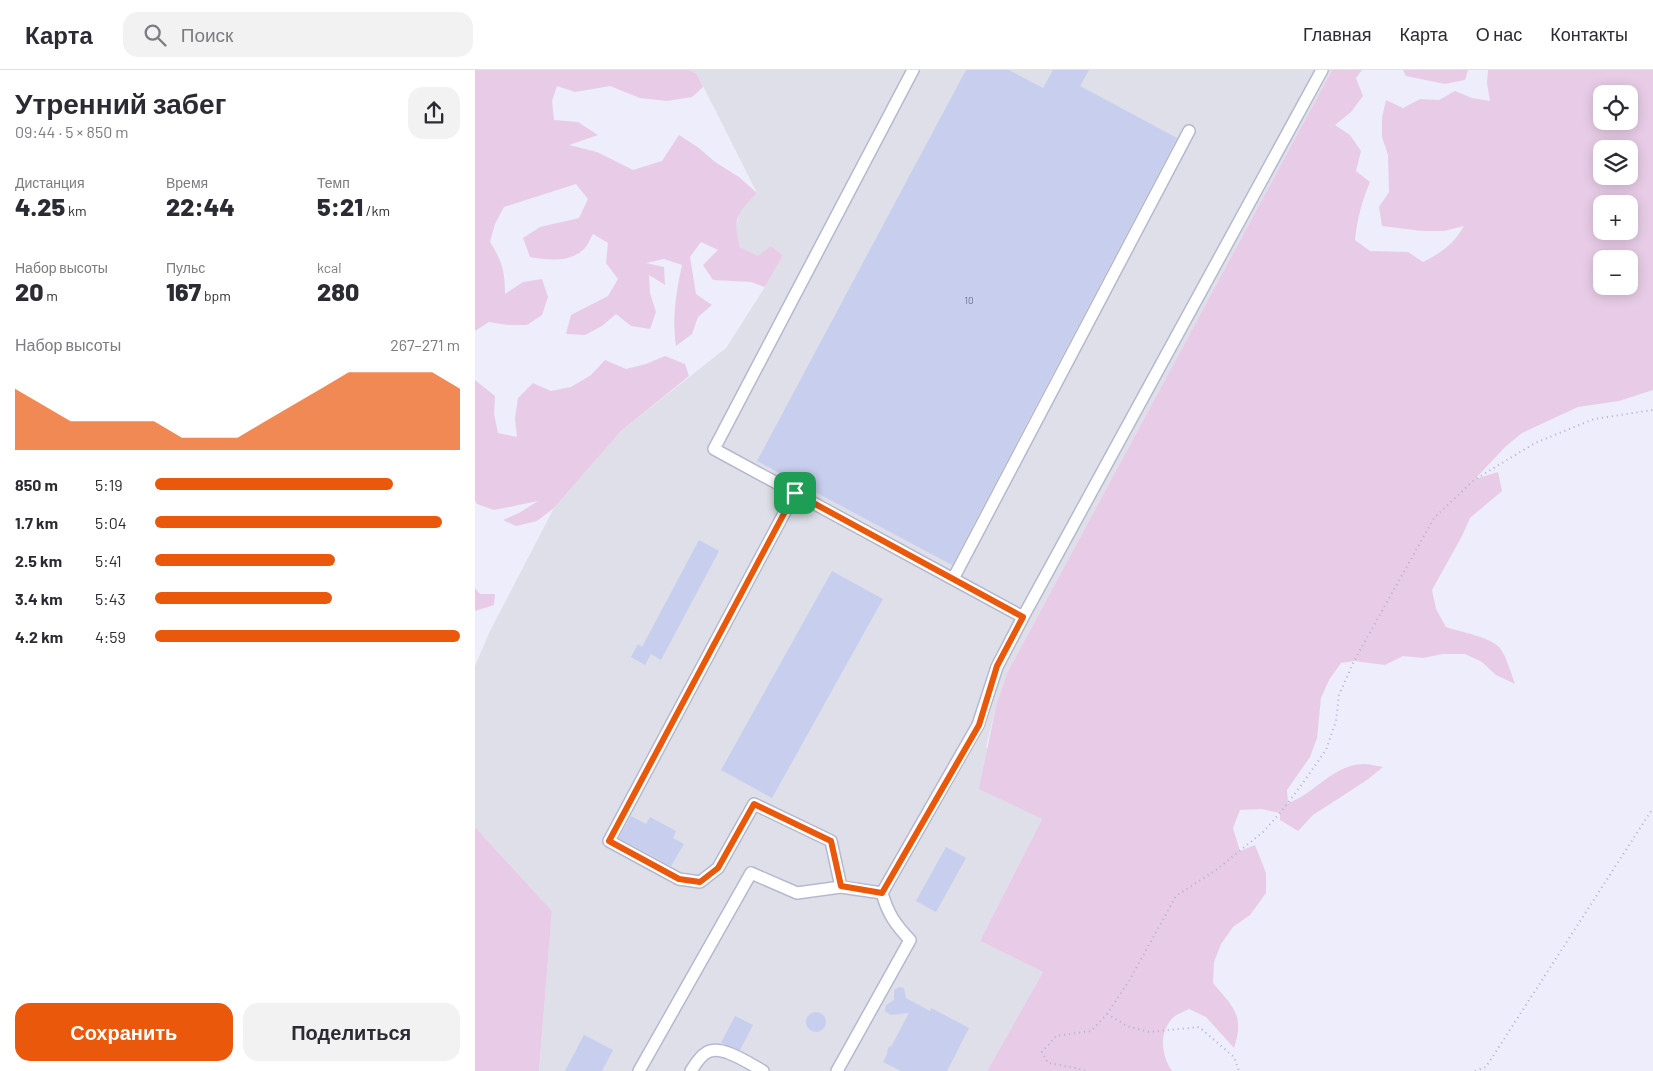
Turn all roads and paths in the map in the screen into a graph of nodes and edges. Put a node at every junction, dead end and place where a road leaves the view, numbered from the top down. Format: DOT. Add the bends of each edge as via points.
graph roads {
  1 [pos="913,70"];
  2 [pos="1322,70"];
  3 [pos="1189,131"];
  4 [pos="1653,410"];
  5 [pos="795,493"];
  6 [pos="953,579"];
  7 [pos="1023,617"];
  8 [pos="1653,808"];
  9 [pos="841,886"];
  10 [pos="882,893"];
  11 [pos="1107,1014"];
  12 [pos="1486,1067"];
  13 [pos="639,1071"];
  14 [pos="691,1071"];
  15 [pos="763,1071"];
  16 [pos="837,1071"];
  17 [pos="1085,1071"];
  18 [pos="1239,1071"];
  19 [pos="1475,1071"];
  20 [pos="1483,1071"];
  1 -- 5 [label="lane" via="715,449"];
  2 -- 7 [label="lane"];
  3 -- 6 [label="lane"];
  4 -- 11 [label="path" via="1594,420 1535,443 1474,480 1434,518 1354,661 1339,695 1336,721 1326,750 1263,832 1176,896"];
  5 -- 6 [label="lane"];
  5 -- 9 [label="lane" via="609,841 679,879 700,882 718,868 754,804 831,841"];
  6 -- 7 [label="lane"];
  7 -- 10 [label="lane" via="997,666 979,725"];
  8 -- 12 [label="path"];
  9 -- 10 [label="lane"];
  9 -- 13 [label="lane" via="797,893 751,873"];
  10 -- 16 [label="lane" via="887,910 910,940"];
  11 -- 17 [label="path" via="1091,1031 1057,1036 1042,1052 1048,1063"];
  11 -- 18 [label="path" via="1127,1026 1149,1032 1199,1027 1234,1057"];
  12 -- 19 [label="path"];
  12 -- 20 [label="path"];
  14 -- 15 [label="lane" via="700,1058 715,1050 725,1051"];
}
